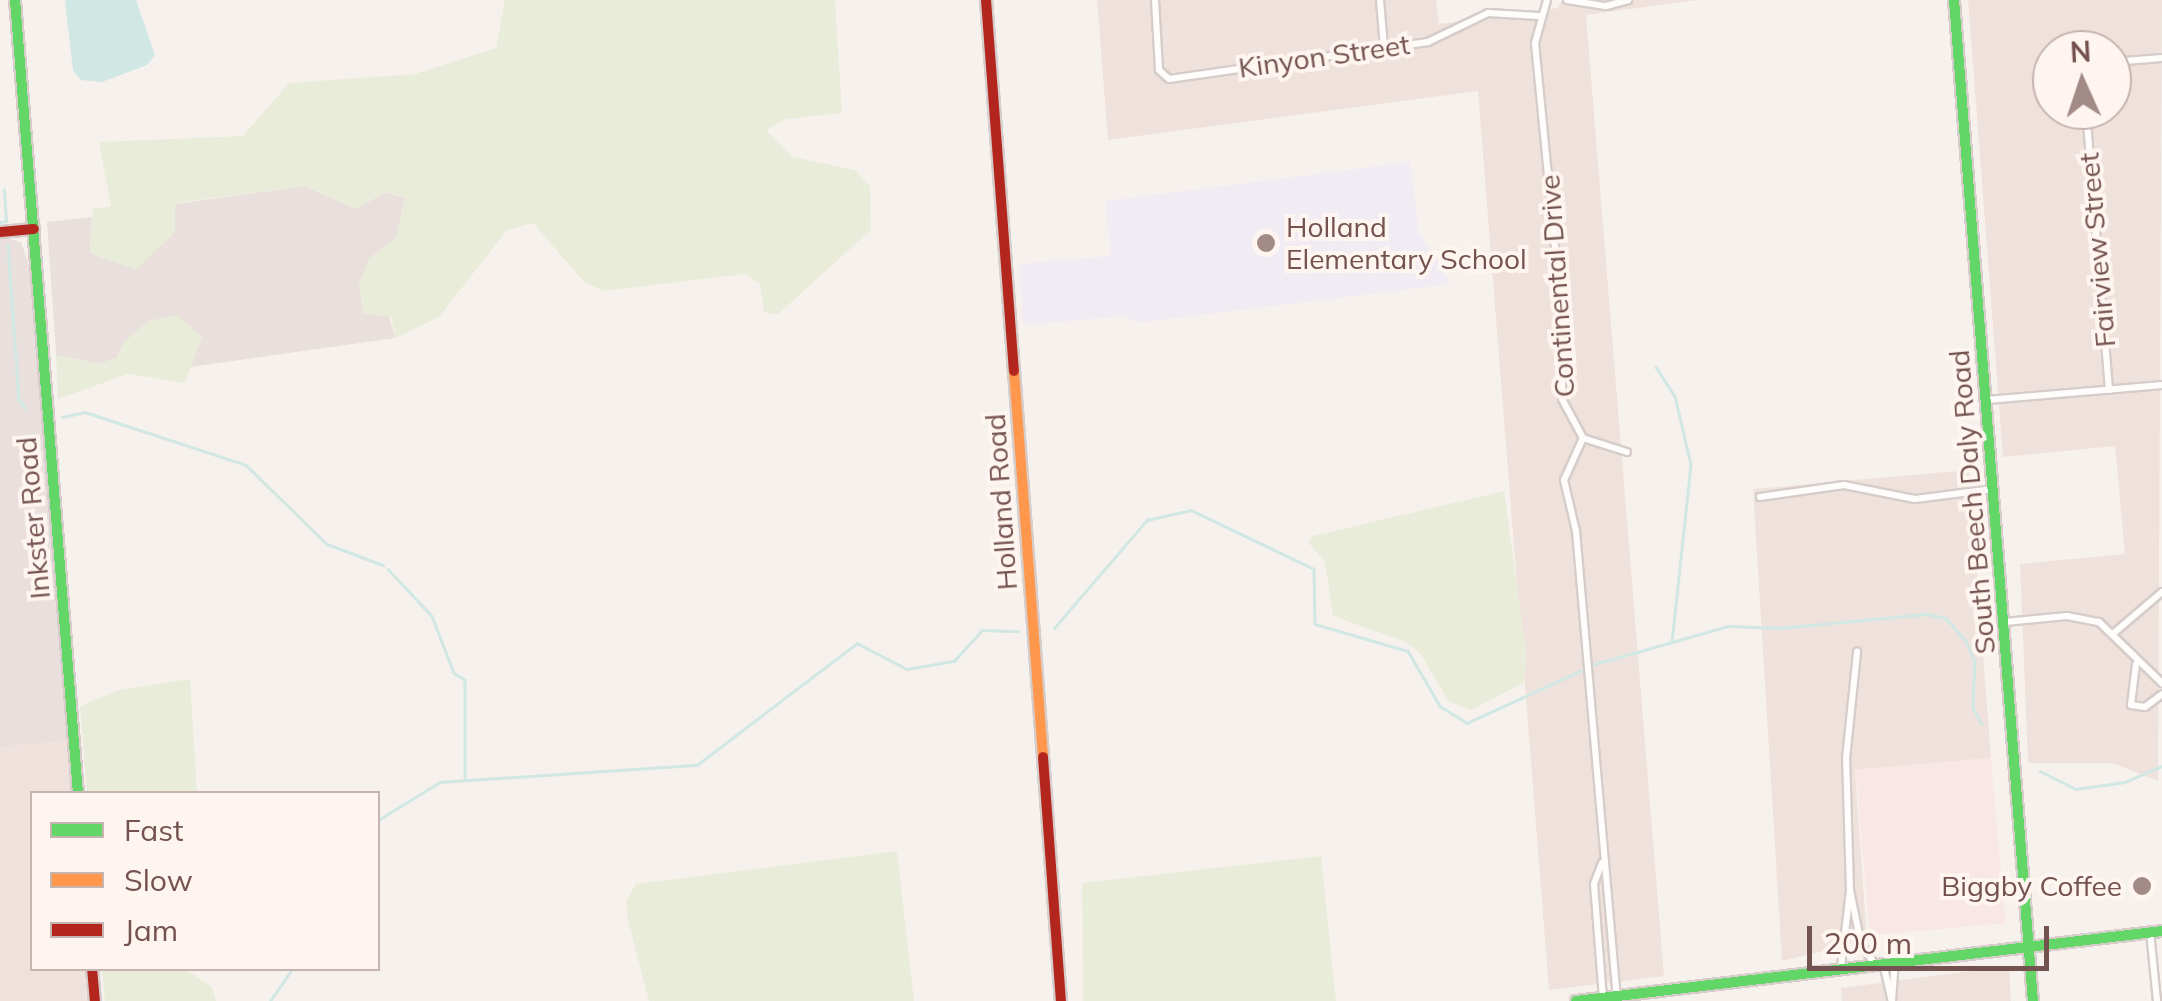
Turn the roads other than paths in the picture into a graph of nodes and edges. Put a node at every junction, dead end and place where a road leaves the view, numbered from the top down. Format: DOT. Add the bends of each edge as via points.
graph roads {
  1 [pos="15,0"];
  2 [pos="986,0"];
  3 [pos="1155,0"];
  4 [pos="1380,0"];
  5 [pos="1547,0"];
  6 [pos="1567,0"];
  7 [pos="1628,0"];
  8 [pos="1954,0"];
  9 [pos="1539,16"];
  10 [pos="1384,48"];
  11 [pos="2162,58"];
  12 [pos="2132,60"];
  13 [pos="2088,130"];
  14 [pos="34,229"];
  15 [pos="0,232"];
  16 [pos="2162,385"];
  17 [pos="2108,390"];
  18 [pos="1988,400"];
  19 [pos="1583,438"];
  20 [pos="1626,452"];
  21 [pos="1995,489"];
  22 [pos="1760,497"];
  23 [pos="2162,592"];
  24 [pos="2004,622"];
  25 [pos="2116,632"];
  26 [pos="1857,652"];
  27 [pos="2136,662"];
  28 [pos="2162,683"];
  29 [pos="2162,694"];
  30 [pos="78,791"];
  31 [pos="1602,862"];
  32 [pos="1850,890"];
  33 [pos="2156,932"];
  34 [pos="2028,944"];
  35 [pos="1884,961"];
  36 [pos="1841,967"];
  37 [pos="92,971"];
  38 [pos="1617,996"];
  39 [pos="1603,998"];
  40 [pos="95,1001"];
  41 [pos="1061,1001"];
  42 [pos="1576,1001"];
  43 [pos="1892,1001"];
  44 [pos="2033,1001"];
  45 [pos="2158,1001"];
  1 -- 14 [label="street, Inkster Road"];
  2 -- 41 [label="street, Holland Road"];
  3 -- 10 [label="street, Kinyon Street" via="1163,76"];
  4 -- 10 [label="street"];
  5 -- 9 [label="street, Continental Drive"];
  6 -- 7 [label="street" via="1606,6"];
  8 -- 18 [label="street, South Beech Daly Road"];
  9 -- 10 [label="street, Kinyon Street" via="1488,13 1428,42"];
  9 -- 19 [label="street, Continental Drive" via="1535,43 1562,320 1562,399"];
  11 -- 12 [label="street"];
  13 -- 17 [label="street, Fairview Street"];
  14 -- 15 [label="street"];
  14 -- 30 [label="street, Inkster Road"];
  16 -- 17 [label="street"];
  17 -- 18 [label="street"];
  18 -- 21 [label="street, South Beech Daly Road"];
  19 -- 20 [label="street"];
  19 -- 31 [label="street" via="1564,480 1576,531"];
  21 -- 22 [label="street" via="1916,499 1844,485"];
  21 -- 24 [label="street, South Beech Daly Road"];
  23 -- 25 [label="street"];
  24 -- 25 [label="street" via="2078,617"];
  24 -- 34 [label="street, South Beech Daly Road"];
  25 -- 27 [label="street"];
  26 -- 32 [label="street" via="1846,759"];
  27 -- 28 [label="street"];
  27 -- 29 [label="street" via="2131,704 2145,707"];
  31 -- 38 [label="street"];
  31 -- 39 [label="street" via="1594,884"];
  32 -- 35 [label="street" via="1861,944"];
  32 -- 36 [label="street"];
  33 -- 34 [label="street"];
  33 -- 45 [label="street"];
  34 -- 35 [label="street"];
  34 -- 44 [label="street, South Beech Daly Road"];
  35 -- 36 [label="street"];
  35 -- 43 [label="street"];
  36 -- 38 [label="street"];
  37 -- 40 [label="street"];
  38 -- 39 [label="street"];
  39 -- 42 [label="street"];
}
